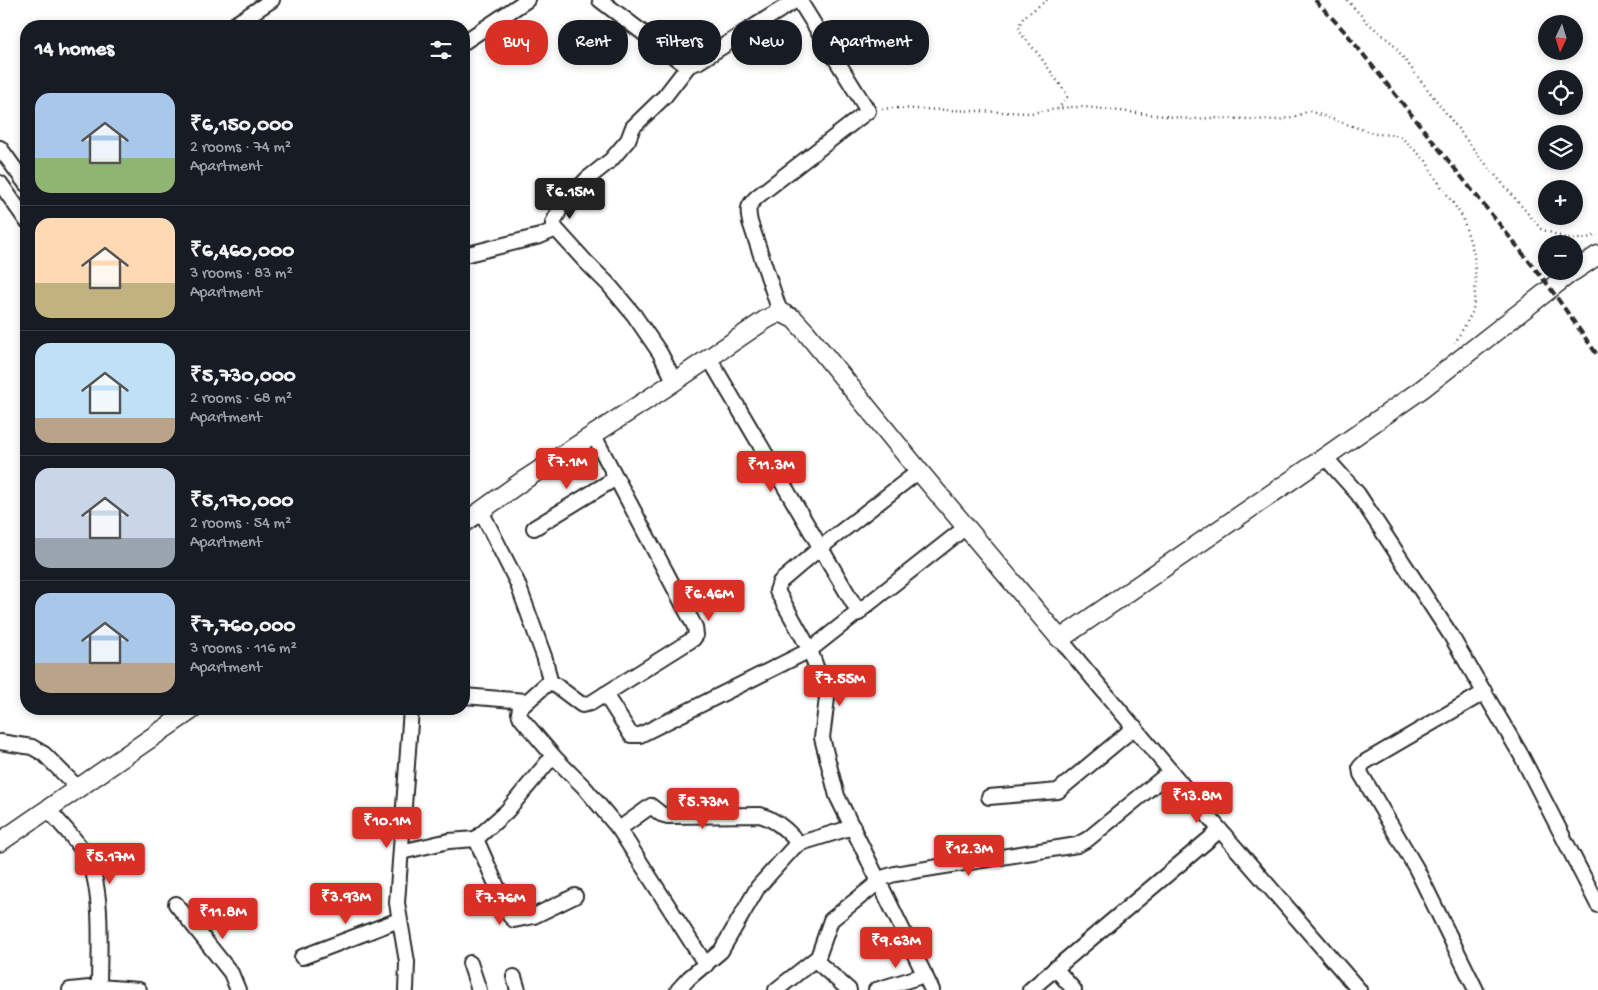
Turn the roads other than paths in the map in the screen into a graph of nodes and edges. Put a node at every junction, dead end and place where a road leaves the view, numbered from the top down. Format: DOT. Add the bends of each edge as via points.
graph roads {
  1 [pos="272,0"];
  2 [pos="527,0"];
  3 [pos="600,0"];
  4 [pos="798,0"];
  5 [pos="241,20"];
  6 [pos="638,29"];
  7 [pos="470,38"];
  8 [pos="721,48"];
  9 [pos="689,65"];
  10 [pos="0,148"];
  11 [pos="20,164"];
  12 [pos="20,166"];
  13 [pos="0,178"];
  14 [pos="0,183"];
  15 [pos="20,211"];
  16 [pos="556,229"];
  17 [pos="470,254"];
  18 [pos="1598,254"];
  19 [pos="1583,265"];
  20 [pos="1562,280"];
  21 [pos="780,312"];
  22 [pos="709,358"];
  23 [pos="674,382"];
  24 [pos="593,434"];
  25 [pos="1325,457"];
  26 [pos="919,471"];
  27 [pos="616,478"];
  28 [pos="481,511"];
  29 [pos="470,519"];
  30 [pos="966,527"];
  31 [pos="534,528"];
  32 [pos="820,548"];
  33 [pos="859,613"];
  34 [pos="1060,638"];
  35 [pos="810,650"];
  36 [pos="550,681"];
  37 [pos="1485,692"];
  38 [pos="605,694"];
  39 [pos="470,696"];
  40 [pos="526,701"];
  41 [pos="184,715"];
  42 [pos="411,715"];
  43 [pos="1135,727"];
  44 [pos="0,742"];
  45 [pos="555,758"];
  46 [pos="1172,771"];
  47 [pos="78,788"];
  48 [pos="989,797"];
  49 [pos="48,809"];
  50 [pos="853,827"];
  51 [pos="619,829"];
  52 [pos="1220,830"];
  53 [pos="476,839"];
  54 [pos="0,842"];
  55 [pos="795,846"];
  56 [pos="401,852"];
  57 [pos="879,881"];
  58 [pos="575,896"];
  59 [pos="176,904"];
  60 [pos="1598,905"];
  61 [pos="399,920"];
  62 [pos="302,957"];
  63 [pos="815,960"];
  64 [pos="470,964"];
  65 [pos="706,965"];
  66 [pos="1055,968"];
  67 [pos="925,975"];
  68 [pos="99,987"];
  69 [pos="686,987"];
  70 [pos="70,990"];
  71 [pos="139,990"];
  72 [pos="238,990"];
  73 [pos="406,990"];
  74 [pos="479,990"];
  75 [pos="776,990"];
  76 [pos="849,990"];
  77 [pos="876,990"];
  78 [pos="932,990"];
  79 [pos="1030,990"];
  80 [pos="1074,990"];
  81 [pos="1359,990"];
  82 [pos="1476,990"];
  1 -- 5 [label="street"];
  2 -- 7 [label="street"];
  3 -- 6 [label="street"];
  4 -- 8 [label="street"];
  4 -- 21 [label="street" via="868,111 749,205 750,222"];
  9 -- 16 [label="street" via="665,96 633,127 628,140 611,160 587,179 560,209 553,221"];
  10 -- 11 [label="street"];
  12 -- 13 [label="street"];
  14 -- 15 [label="street"];
  16 -- 17 [label="street"];
  16 -- 23 [label="street" via="637,319 660,352"];
  18 -- 19 [label="street"];
  20 -- 25 [label="street"];
  21 -- 22 [label="street"];
  21 -- 26 [label="street" via="799,324"];
  22 -- 23 [label="street"];
  22 -- 32 [label="street"];
  23 -- 24 [label="street"];
  24 -- 27 [label="street"];
  24 -- 28 [label="street"];
  25 -- 34 [label="street"];
  25 -- 37 [label="street" via="1358,494"];
  26 -- 30 [label="street"];
  26 -- 32 [label="street"];
  27 -- 31 [label="street"];
  27 -- 38 [label="street" via="697,632 693,639"];
  28 -- 29 [label="street"];
  28 -- 36 [label="street" via="517,582"];
  30 -- 33 [label="street"];
  30 -- 34 [label="street"];
  32 -- 33 [label="street"];
  32 -- 35 [label="street" via="780,582 777,591"];
  33 -- 35 [label="street"];
  34 -- 43 [label="street"];
  35 -- 38 [label="street" via="637,736 630,735"];
  35 -- 50 [label="street" via="827,698 823,743 837,796"];
  36 -- 38 [label="street" via="583,706"];
  36 -- 40 [label="street"];
  37 -- 60 [label="street"];
  37 -- 82 [label="street" via="1360,767 1361,774 1416,868"];
  39 -- 40 [label="street"];
  40 -- 45 [label="street" via="519,710 521,718"];
  41 -- 47 [label="street"];
  42 -- 56 [label="street"];
  43 -- 46 [label="street"];
  43 -- 48 [label="street" via="1058,791"];
  44 -- 47 [label="street" via="38,750"];
  45 -- 51 [label="street"];
  45 -- 53 [label="street" via="547,763 498,821"];
  46 -- 52 [label="street"];
  46 -- 57 [label="street" via="1077,845 895,874"];
  47 -- 49 [label="street"];
  49 -- 54 [label="street"];
  49 -- 68 [label="street" via="87,858 95,880"];
  50 -- 55 [label="street"];
  50 -- 57 [label="street"];
  51 -- 55 [label="street" via="651,806 668,816 760,815 782,826 795,839"];
  51 -- 65 [label="street"];
  52 -- 66 [label="street"];
  52 -- 81 [label="street"];
  53 -- 56 [label="street" via="449,841"];
  53 -- 58 [label="street" via="512,919 534,916"];
  55 -- 65 [label="street" via="758,887 725,946"];
  56 -- 61 [label="street"];
  57 -- 63 [label="street" via="831,920"];
  57 -- 67 [label="street"];
  59 -- 72 [label="street" via="232,973"];
  61 -- 62 [label="street"];
  61 -- 73 [label="street" via="407,962"];
  63 -- 75 [label="street"];
  63 -- 76 [label="street"];
  64 -- 74 [label="street"];
  65 -- 69 [label="street"];
  66 -- 79 [label="street"];
  66 -- 80 [label="street"];
  67 -- 77 [label="street"];
  67 -- 78 [label="street"];
  68 -- 70 [label="street"];
  68 -- 71 [label="street"];
}
